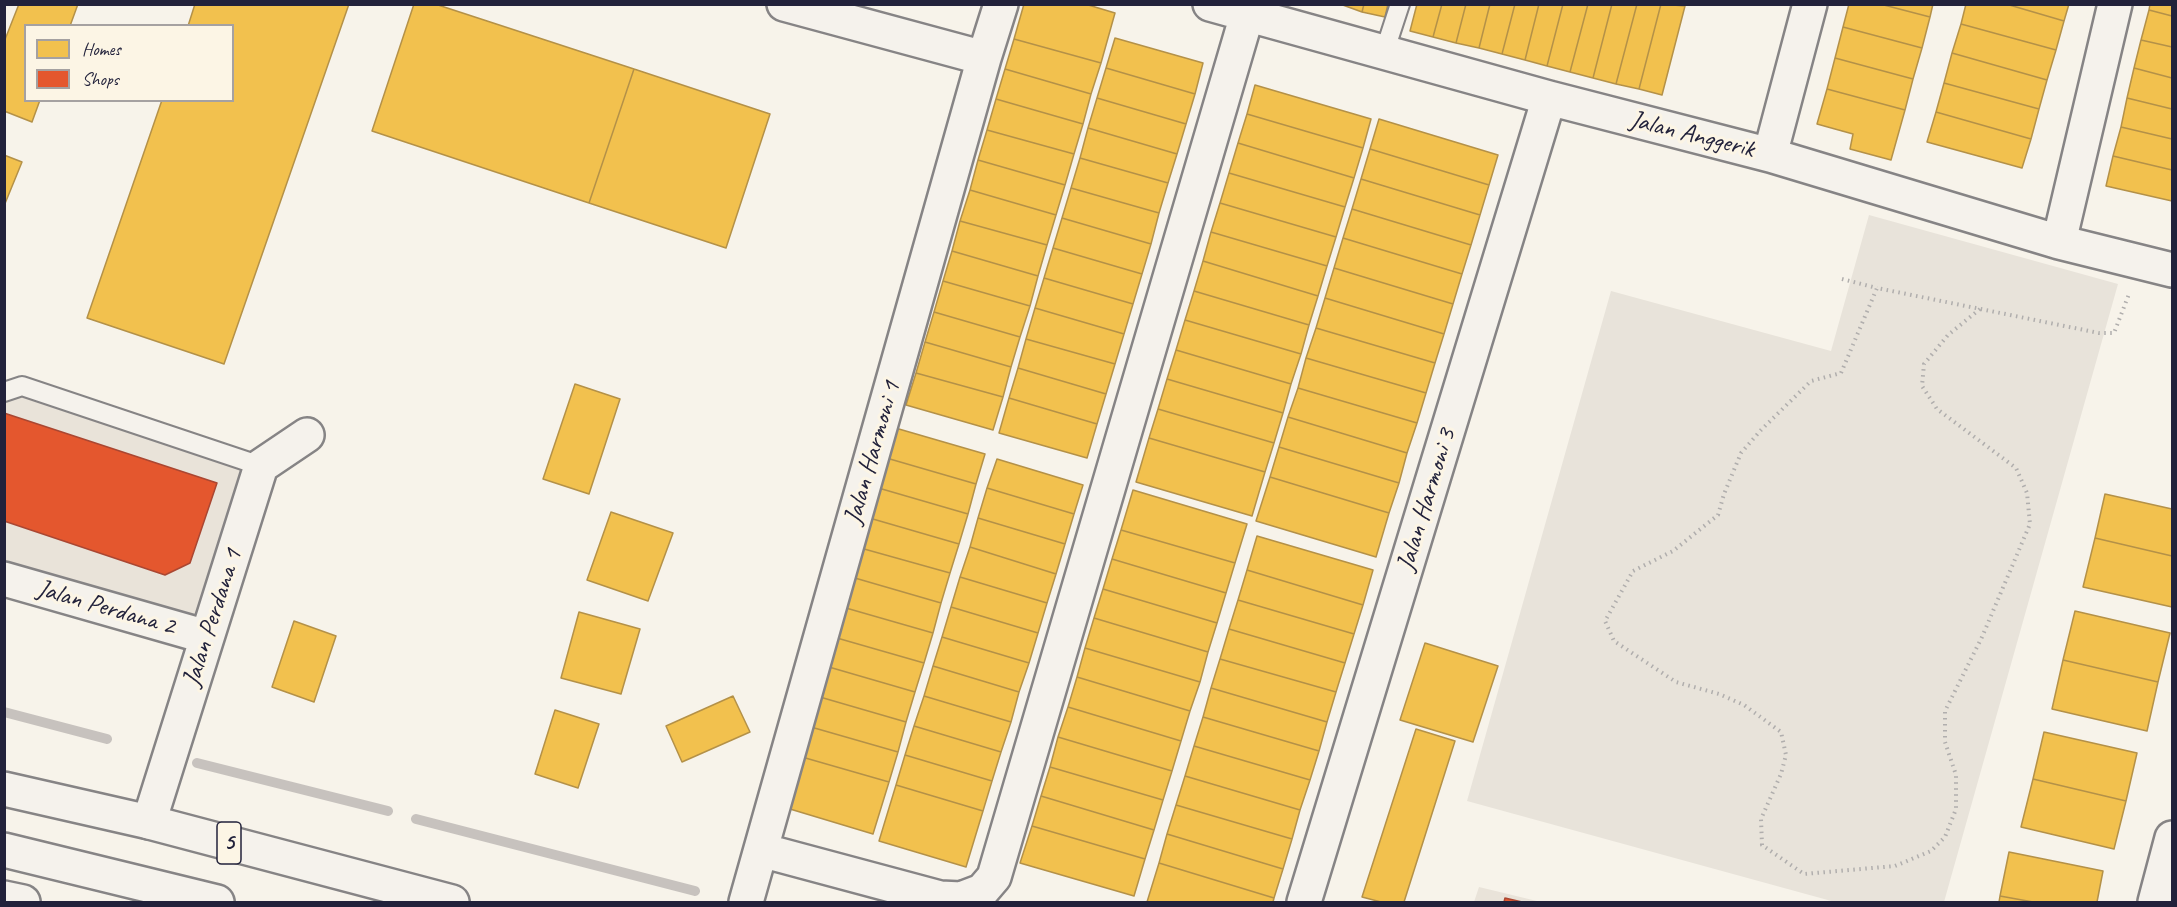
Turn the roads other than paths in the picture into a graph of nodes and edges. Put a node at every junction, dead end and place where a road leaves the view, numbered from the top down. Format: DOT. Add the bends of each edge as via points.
graph roads {
  1 [pos="784,4"];
  2 [pos="1001,4"];
  3 [pos="1210,4"];
  4 [pos="1400,4"];
  5 [pos="1809,4"];
  6 [pos="2115,4"];
  7 [pos="1247,15"];
  8 [pos="1384,53"];
  9 [pos="984,58"];
  10 [pos="1550,98"];
  11 [pos="1770,155"];
  12 [pos="2059,242"];
  13 [pos="2172,270"];
  14 [pos="4,392"];
  15 [pos="307,435"];
  16 [pos="261,466"];
  17 [pos="4,579"];
  18 [pos="207,637"];
  19 [pos="4,789"];
  20 [pos="149,822"];
  21 [pos="2172,838"];
  22 [pos="4,850"];
  23 [pos="761,850"];
  24 [pos="4,898"];
  25 [pos="23,903"];
  26 [pos="217,903"];
  27 [pos="452,903"];
  28 [pos="746,903"];
  29 [pos="1304,903"];
  30 [pos="2155,903"];
  1 -- 9 [label="main road"];
  2 -- 9 [label="main road, Jalan Harmoni 1"];
  3 -- 7 [label="main road, Jalan Anggerik"];
  4 -- 8 [label="lane"];
  5 -- 11 [label="main road"];
  6 -- 12 [label="main road"];
  7 -- 8 [label="main road, Jalan Anggerik"];
  7 -- 23 [label="main road" via="994,877 982,891 961,898 940,898"];
  8 -- 10 [label="main road, Jalan Anggerik"];
  9 -- 23 [label="main road, Jalan Harmoni 1"];
  10 -- 11 [label="main road, Jalan Anggerik"];
  10 -- 29 [label="main road, Jalan Harmoni 3"];
  11 -- 12 [label="main road, Jalan Anggerik"];
  12 -- 13 [label="main road, Jalan Anggerik"];
  14 -- 16 [label="lane" via="22,386"];
  15 -- 16 [label="main road"];
  16 -- 18 [label="main road, Jalan Perdana 1"];
  17 -- 18 [label="main road, Jalan Perdana 2"];
  18 -- 20 [label="main road, Jalan Perdana 1"];
  19 -- 20 [label="main road, 5"];
  20 -- 27 [label="main road, 5"];
  21 -- 30 [label="main road"];
  22 -- 26 [label="main road, 5"];
  23 -- 28 [label="main road, Jalan Harmoni 1"];
  24 -- 25 [label="main road"];
}
